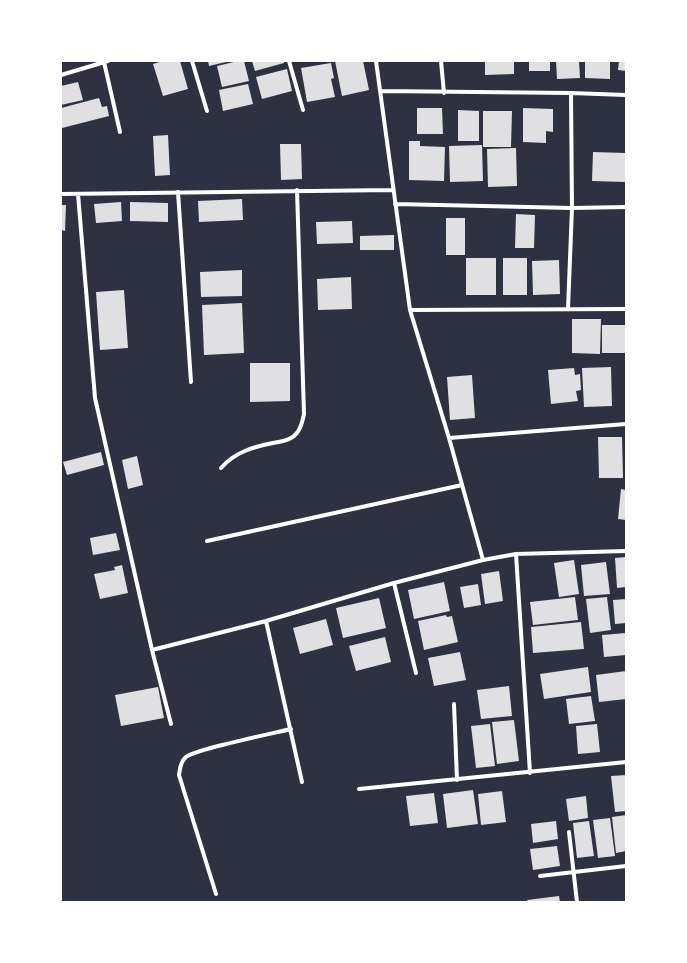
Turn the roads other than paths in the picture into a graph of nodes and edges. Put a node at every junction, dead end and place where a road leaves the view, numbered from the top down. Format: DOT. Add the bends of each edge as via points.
graph roads {
  1 [pos="192,61"];
  2 [pos="289,61"];
  3 [pos="376,61"];
  4 [pos="442,61"];
  5 [pos="106,62"];
  6 [pos="61,75"];
  7 [pos="380,91"];
  8 [pos="444,93"];
  9 [pos="571,93"];
  10 [pos="626,95"];
  11 [pos="302,110"];
  12 [pos="207,112"];
  13 [pos="120,132"];
  14 [pos="297,190"];
  15 [pos="393,190"];
  16 [pos="178,192"];
  17 [pos="61,194"];
  18 [pos="78,194"];
  19 [pos="395,204"];
  20 [pos="626,207"];
  21 [pos="572,208"];
  22 [pos="568,309"];
  23 [pos="626,309"];
  24 [pos="410,310"];
  25 [pos="191,382"];
  26 [pos="626,424"];
  27 [pos="449,438"];
  28 [pos="221,468"];
  29 [pos="462,485"];
  30 [pos="207,540"];
  31 [pos="626,551"];
  32 [pos="516,554"];
  33 [pos="483,560"];
  34 [pos="394,583"];
  35 [pos="266,621"];
  36 [pos="152,650"];
  37 [pos="416,673"];
  38 [pos="454,704"];
  39 [pos="171,724"];
  40 [pos="291,729"];
  41 [pos="626,762"];
  42 [pos="530,773"];
  43 [pos="457,780"];
  44 [pos="302,782"];
  45 [pos="358,789"];
  46 [pos="569,832"];
  47 [pos="626,866"];
  48 [pos="574,872"];
  49 [pos="540,876"];
  50 [pos="216,894"];
  51 [pos="577,902"];
  1 -- 12 [label="street"];
  2 -- 11 [label="street"];
  3 -- 7 [label="street"];
  4 -- 8 [label="street"];
  5 -- 6 [label="street"];
  5 -- 13 [label="street"];
  7 -- 8 [label="street"];
  7 -- 15 [label="street"];
  8 -- 9 [label="street"];
  9 -- 10 [label="street"];
  9 -- 21 [label="street"];
  14 -- 15 [label="street"];
  14 -- 16 [label="street"];
  14 -- 28 [label="street" via="304,414 300,429 292,438 239,453"];
  15 -- 19 [label="street"];
  16 -- 18 [label="street"];
  16 -- 25 [label="street"];
  17 -- 18 [label="street"];
  18 -- 36 [label="street" via="95,398"];
  19 -- 21 [label="street"];
  19 -- 24 [label="street"];
  20 -- 21 [label="street"];
  21 -- 22 [label="street"];
  22 -- 23 [label="street"];
  22 -- 24 [label="street"];
  24 -- 27 [label="street"];
  26 -- 27 [label="street"];
  27 -- 29 [label="street"];
  29 -- 30 [label="street"];
  29 -- 33 [label="street"];
  31 -- 32 [label="street"];
  32 -- 33 [label="street"];
  32 -- 42 [label="street"];
  33 -- 34 [label="street"];
  34 -- 35 [label="street"];
  34 -- 37 [label="street"];
  35 -- 36 [label="street"];
  35 -- 40 [label="street"];
  36 -- 39 [label="street"];
  38 -- 43 [label="street"];
  40 -- 44 [label="street"];
  40 -- 50 [label="street" via="201,751 185,757 180,766 179,775"];
  41 -- 42 [label="street"];
  42 -- 43 [label="street"];
  43 -- 45 [label="street"];
  46 -- 48 [label="street"];
  47 -- 48 [label="street"];
  48 -- 49 [label="street"];
  48 -- 51 [label="street"];
}
